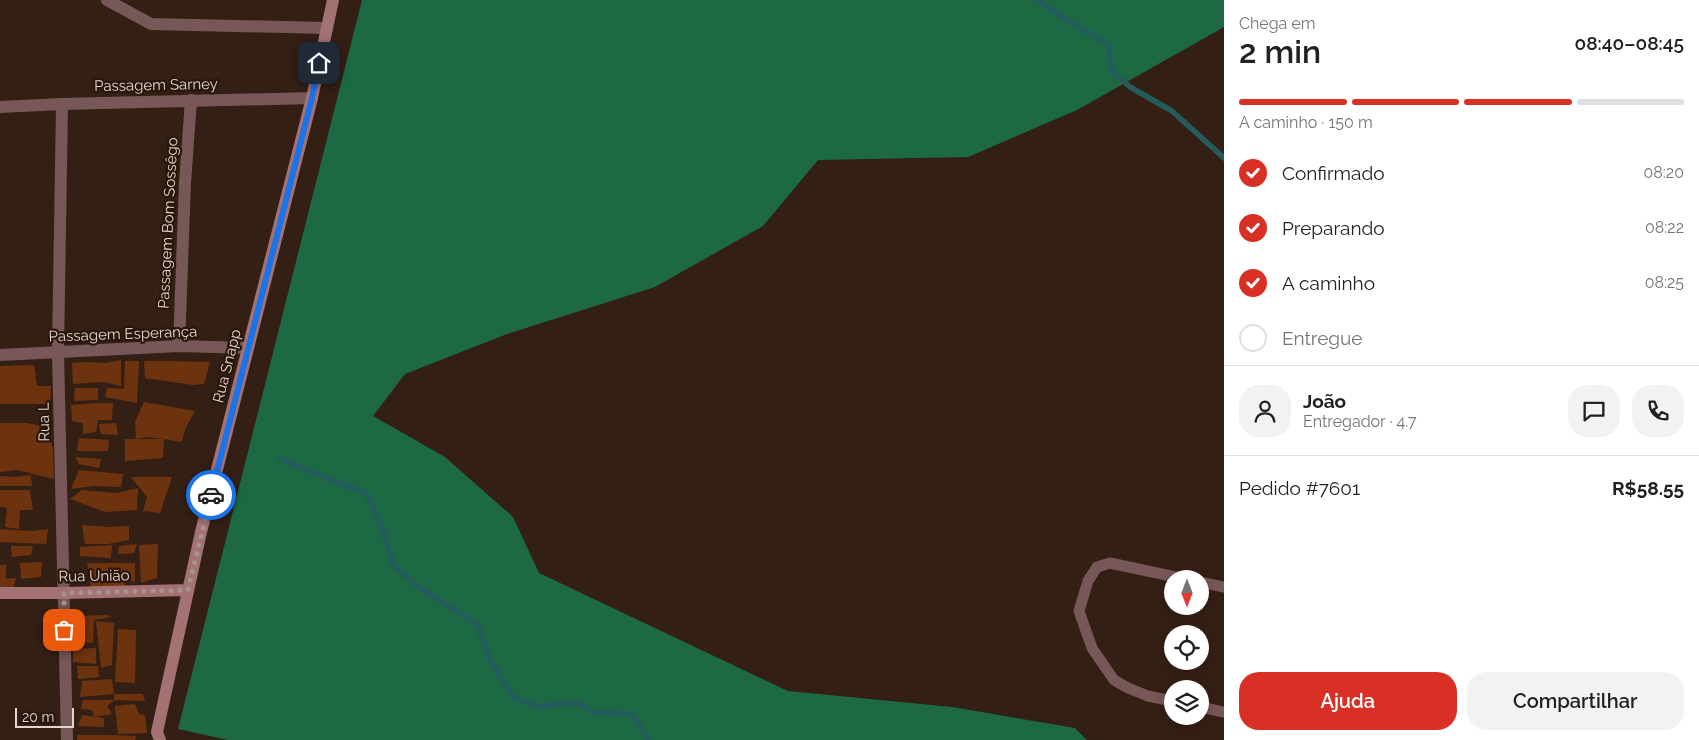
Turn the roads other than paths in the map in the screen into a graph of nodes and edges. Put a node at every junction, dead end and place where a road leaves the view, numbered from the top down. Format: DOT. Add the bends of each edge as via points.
graph roads {
  1 [pos="107,0"];
  2 [pos="333,0"];
  3 [pos="326,28"];
  4 [pos="312,98"];
  5 [pos="191,100"];
  6 [pos="62,104"];
  7 [pos="0,107"];
  8 [pos="179,346"];
  9 [pos="248,348"];
  10 [pos="58,352"];
  11 [pos="0,355"];
  12 [pos="1164,575"];
  13 [pos="1209,584"];
  14 [pos="1224,587"];
  15 [pos="188,590"];
  16 [pos="0,593"];
  17 [pos="64,593"];
  18 [pos="1164,699"];
  19 [pos="1209,709"];
  20 [pos="1224,712"];
  21 [pos="67,740"];
  22 [pos="160,740"];
  1 -- 3 [label="street" via="151,24"];
  2 -- 3 [label="main road, Rua Snapp"];
  3 -- 4 [label="main road, Rua Snapp"];
  4 -- 5 [label="street, Passagem Sarney"];
  4 -- 9 [label="main road, Rua Snapp"];
  5 -- 6 [label="street, Passagem Sarney"];
  5 -- 8 [label="street, Passagem Bom Sossêgo" via="184,183"];
  6 -- 7 [label="street, Passagem Sarney"];
  6 -- 10 [label="street, Rua L"];
  8 -- 9 [label="street, Passagem Esperança"];
  8 -- 10 [label="street, Passagem Esperança"];
  9 -- 15 [label="main road, Rua Snapp"];
  10 -- 11 [label="street, Passagem Esperança"];
  10 -- 17 [label="street, Rua L"];
  12 -- 18 [label="lane" via="1110,563 1097,567 1088,581 1079,611 1092,648 1114,680 1148,696"];
  13 -- 14 [label="lane"];
  15 -- 17 [label="main road, Rua União"];
  15 -- 22 [label="main road, Rua Snapp" via="157,732"];
  16 -- 17 [label="main road, Rua União"];
  17 -- 21 [label="street, Rua L"];
  19 -- 20 [label="lane"];
}
